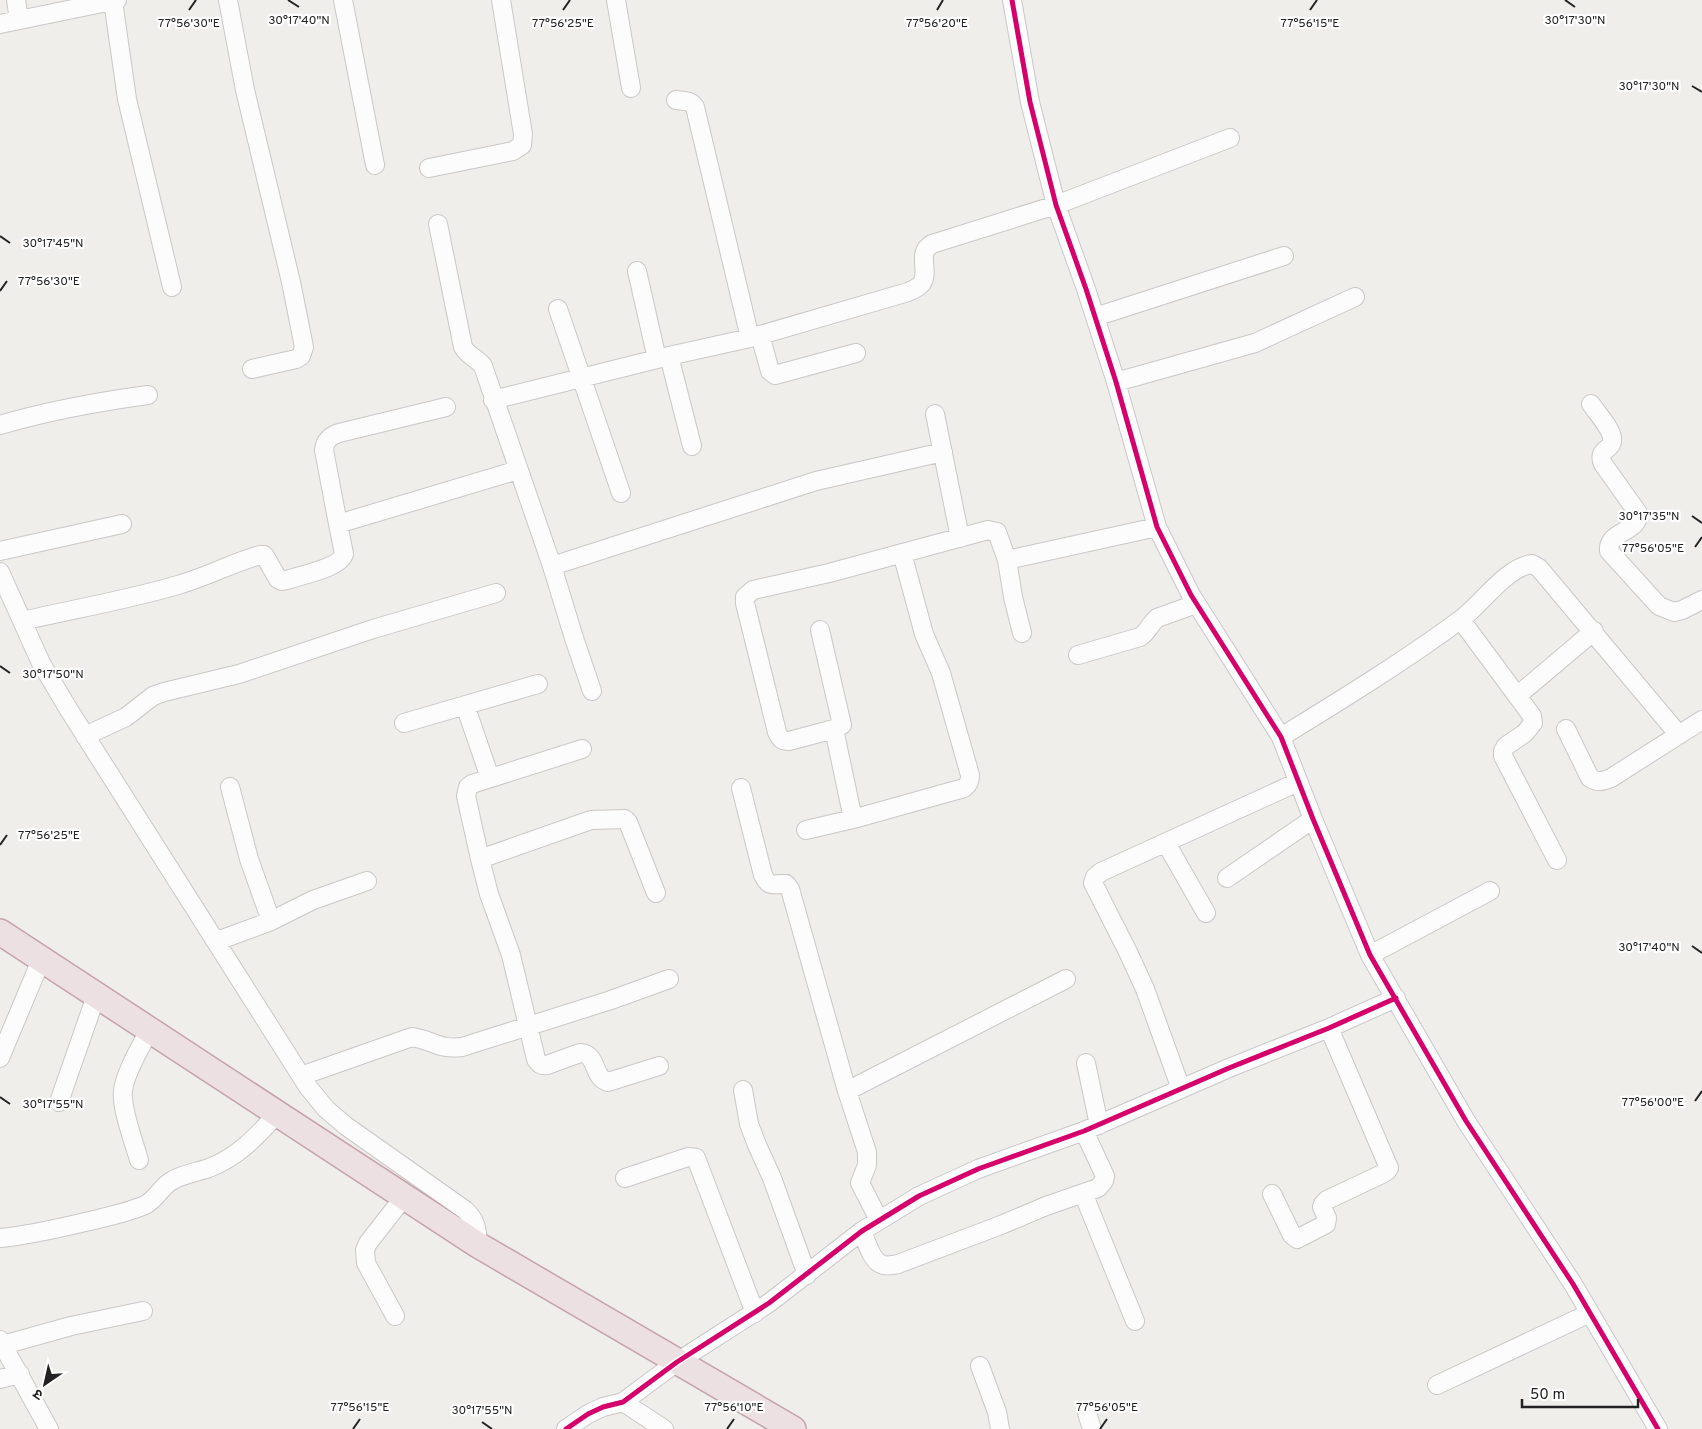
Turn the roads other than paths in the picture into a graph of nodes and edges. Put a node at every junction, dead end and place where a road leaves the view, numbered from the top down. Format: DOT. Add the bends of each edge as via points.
graph roads {
  1 [pos="16,0"];
  2 [pos="115,0"];
  3 [pos="228,0"];
  4 [pos="343,0"];
  5 [pos="501,0"];
  6 [pos="616,0"];
  7 [pos="1012,0"];
  8 [pos="19,20"];
  9 [pos="0,24"];
  10 [pos="630,88"];
  11 [pos="676,100"];
  12 [pos="1230,138"];
  13 [pos="374,165"];
  14 [pos="429,168"];
  15 [pos="1056,204"];
  16 [pos="438,224"];
  17 [pos="1284,256"];
  18 [pos="637,271"];
  19 [pos="172,287"];
  20 [pos="1355,297"];
  21 [pos="558,309"];
  22 [pos="1095,317"];
  23 [pos="756,336"];
  24 [pos="856,353"];
  25 [pos="663,357"];
  26 [pos="252,369"];
  27 [pos="581,378"];
  28 [pos="1116,382"];
  29 [pos="148,396"];
  30 [pos="493,400"];
  31 [pos="1591,404"];
  32 [pos="446,407"];
  33 [pos="935,414"];
  34 [pos="0,425"];
  35 [pos="692,446"];
  36 [pos="943,452"];
  37 [pos="518,470"];
  38 [pos="621,493"];
  39 [pos="122,524"];
  40 [pos="338,524"];
  41 [pos="1157,527"];
  42 [pos="960,538"];
  43 [pos="0,551"];
  44 [pos="902,553"];
  45 [pos="1007,560"];
  46 [pos="552,566"];
  47 [pos="0,572"];
  48 [pos="496,592"];
  49 [pos="1702,600"];
  50 [pos="1196,604"];
  51 [pos="1461,620"];
  52 [pos="22,621"];
  53 [pos="820,630"];
  54 [pos="1594,631"];
  55 [pos="1022,633"];
  56 [pos="1078,655"];
  57 [pos="538,684"];
  58 [pos="592,691"];
  59 [pos="1517,696"];
  60 [pos="466,705"];
  61 [pos="1702,720"];
  62 [pos="404,723"];
  63 [pos="834,729"];
  64 [pos="1566,729"];
  65 [pos="1679,735"];
  66 [pos="85,736"];
  67 [pos="1281,738"];
  68 [pos="582,749"];
  69 [pos="490,778"];
  70 [pos="1298,782"];
  71 [pos="230,787"];
  72 [pos="741,788"];
  73 [pos="853,819"];
  74 [pos="1313,819"];
  75 [pos="806,830"];
  76 [pos="1166,843"];
  77 [pos="480,858"];
  78 [pos="1557,860"];
  79 [pos="1227,878"];
  80 [pos="367,882"];
  81 [pos="1490,892"];
  82 [pos="656,893"];
  83 [pos="1206,912"];
  84 [pos="270,921"];
  85 [pos="0,932"];
  86 [pos="217,941"];
  87 [pos="1370,955"];
  88 [pos="41,960"];
  89 [pos="669,979"];
  90 [pos="1066,979"];
  91 [pos="96,996"];
  92 [pos="1396,998"];
  93 [pos="528,1027"];
  94 [pos="1328,1028"];
  95 [pos="149,1031"];
  96 [pos="0,1058"];
  97 [pos="1086,1063"];
  98 [pos="659,1066"];
  99 [pos="301,1076"];
  100 [pos="1181,1088"];
  101 [pos="743,1090"];
  102 [pos="847,1091"];
  103 [pos="59,1102"];
  104 [pos="277,1114"];
  105 [pos="1091,1128"];
  106 [pos="139,1160"];
  107 [pos="625,1178"];
  108 [pos="1083,1193"];
  109 [pos="1272,1194"];
  110 [pos="404,1197"];
  111 [pos="879,1220"];
  112 [pos="862,1231"];
  113 [pos="0,1238"];
  114 [pos="478,1246"];
  115 [pos="806,1274"];
  116 [pos="143,1312"];
  117 [pos="755,1313"];
  118 [pos="1590,1313"];
  119 [pos="395,1316"];
  120 [pos="1135,1322"];
  121 [pos="2,1342"];
  122 [pos="677,1362"];
  123 [pos="980,1366"];
  124 [pos="20,1374"];
  125 [pos="0,1379"];
  126 [pos="1437,1385"];
  127 [pos="623,1402"];
  128 [pos="49,1429"];
  129 [pos="566,1429"];
  130 [pos="664,1429"];
  131 [pos="794,1429"];
  132 [pos="1000,1429"];
  133 [pos="1658,1429"];
  1 -- 8 [label="street"];
  2 -- 8 [label="street"];
  2 -- 19 [label="street" via="127,99"];
  3 -- 26 [label="street" via="245,90 304,347 296,359"];
  4 -- 13 [label="street"];
  5 -- 14 [label="street" via="524,134 522,145 513,151"];
  6 -- 10 [label="street"];
  7 -- 15 [label="street" via="1030,102"];
  8 -- 9 [label="street"];
  11 -- 23 [label="street" via="687,101 694,107"];
  12 -- 15 [label="street"];
  15 -- 22 [label="street"];
  15 -- 23 [label="street" via="927,247 922,283 908,292"];
  16 -- 30 [label="street" via="463,347 483,366"];
  17 -- 22 [label="street"];
  18 -- 25 [label="street"];
  20 -- 28 [label="street" via="1255,343"];
  21 -- 27 [label="street"];
  22 -- 28 [label="street"];
  23 -- 24 [label="street" via="770,371 775,375"];
  23 -- 25 [label="street"];
  25 -- 27 [label="street"];
  25 -- 35 [label="street"];
  27 -- 30 [label="street"];
  27 -- 38 [label="street"];
  28 -- 41 [label="street"];
  29 -- 34 [label="street" via="57,409"];
  30 -- 37 [label="street"];
  31 -- 49 [label="street" via="1612,439 1601,453 1602,464 1638,513 1634,524 1608,544 1609,551 1659,606 1674,612"];
  32 -- 40 [label="street" via="339,433 328,439 324,450"];
  33 -- 36 [label="street"];
  36 -- 42 [label="street"];
  36 -- 46 [label="street" via="816,481"];
  37 -- 40 [label="street"];
  37 -- 46 [label="street"];
  39 -- 43 [label="street"];
  40 -- 52 [label="street" via="342,558 335,564 287,580 278,579 264,555 260,555 212,574 135,597"];
  41 -- 45 [label="street"];
  41 -- 50 [label="street"];
  42 -- 44 [label="street"];
  42 -- 45 [label="street" via="988,530 997,532"];
  44 -- 63 [label="street" via="753,590 745,597 779,737 789,740"];
  44 -- 73 [label="street" via="924,634 941,673 970,781 964,788"];
  45 -- 55 [label="street"];
  46 -- 58 [label="street"];
  47 -- 52 [label="street"];
  48 -- 66 [label="street" via="239,674 164,692 153,696 126,717"];
  50 -- 56 [label="street" via="1157,618 1140,637"];
  50 -- 67 [label="street"];
  51 -- 54 [label="street" via="1504,579 1521,567 1532,564"];
  51 -- 59 [label="street"];
  51 -- 67 [label="street"];
  52 -- 66 [label="street" via="41,663"];
  53 -- 63 [label="street" via="842,721 842,725"];
  54 -- 59 [label="street"];
  54 -- 65 [label="street"];
  57 -- 60 [label="street"];
  59 -- 78 [label="street" via="1532,716 1533,723 1506,746 1503,756"];
  60 -- 62 [label="street"];
  60 -- 69 [label="street"];
  61 -- 65 [label="street"];
  63 -- 73 [label="street"];
  64 -- 65 [label="street" via="1590,778 1601,782"];
  66 -- 86 [label="street"];
  67 -- 70 [label="street"];
  68 -- 69 [label="street"];
  69 -- 77 [label="street" via="472,784 466,791"];
  70 -- 74 [label="street"];
  70 -- 76 [label="street"];
  71 -- 84 [label="street" via="248,859"];
  72 -- 102 [label="street" via="766,881 773,885 786,884 790,890"];
  73 -- 75 [label="street"];
  74 -- 79 [label="street"];
  74 -- 87 [label="street"];
  76 -- 83 [label="street"];
  76 -- 100 [label="street" via="1101,872 1093,883 1145,989"];
  77 -- 82 [label="street" via="591,820 625,819"];
  77 -- 93 [label="street" via="511,955"];
  80 -- 84 [label="street" via="313,900"];
  81 -- 87 [label="street"];
  84 -- 86 [label="street"];
  85 -- 88 [label="highway"];
  86 -- 99 [label="street"];
  87 -- 92 [label="street"];
  88 -- 91 [label="highway"];
  88 -- 96 [label="street"];
  89 -- 93 [label="street"];
  90 -- 102 [label="street"];
  91 -- 95 [label="highway"];
  91 -- 103 [label="street"];
  92 -- 94 [label="street"];
  92 -- 118 [label="street" via="1466,1121"];
  93 -- 98 [label="street" via="536,1059 542,1066 585,1053 591,1057 603,1081 608,1082"];
  93 -- 99 [label="street" via="451,1049 412,1037"];
  94 -- 100 [label="street"];
  94 -- 109 [label="street" via="1387,1172 1327,1200 1322,1207 1326,1224 1297,1239"];
  95 -- 104 [label="highway"];
  95 -- 106 [label="street" via="122,1092"];
  97 -- 105 [label="street"];
  99 -- 114 [label="street" via="326,1108 346,1126 472,1217"];
  100 -- 105 [label="street"];
  101 -- 115 [label="street" via="749,1124"];
  102 -- 111 [label="street" via="867,1152 867,1165 860,1183"];
  104 -- 110 [label="highway"];
  104 -- 113 [label="street" via="254,1140 228,1160 169,1182 147,1204 56,1229"];
  105 -- 108 [label="street" via="1104,1181 1098,1188"];
  105 -- 111 [label="street" via="978,1169 919,1196"];
  107 -- 117 [label="street" via="688,1157 696,1158"];
  108 -- 112 [label="street" via="888,1266 875,1259"];
  108 -- 120 [label="street"];
  110 -- 114 [label="highway"];
  110 -- 119 [label="street" via="368,1243 364,1256"];
  111 -- 112 [label="street"];
  112 -- 115 [label="street"];
  114 -- 122 [label="highway"];
  115 -- 117 [label="street"];
  116 -- 121 [label="street"];
  117 -- 122 [label="street"];
  118 -- 126 [label="street"];
  118 -- 133 [label="street"];
  121 -- 124 [label="street"];
  122 -- 127 [label="street"];
  122 -- 131 [label="highway"];
  123 -- 132 [label="street"];
  124 -- 125 [label="street"];
  124 -- 128 [label="street"];
  127 -- 129 [label="street" via="588,1414"];
  127 -- 130 [label="street"];
}
